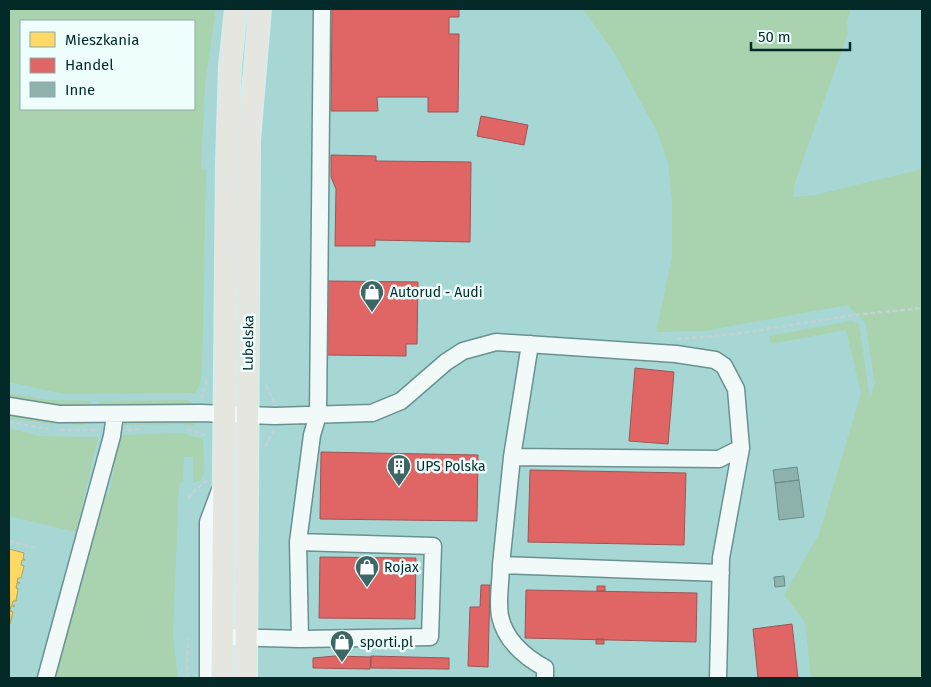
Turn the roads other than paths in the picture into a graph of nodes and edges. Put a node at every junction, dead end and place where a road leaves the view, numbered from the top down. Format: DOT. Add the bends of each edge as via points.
graph roads {
  1 [pos="236,9"];
  2 [pos="260,9"];
  3 [pos="322,9"];
  4 [pos="227,171"];
  5 [pos="250,171"];
  6 [pos="530,344"];
  7 [pos="9,406"];
  8 [pos="224,413"];
  9 [pos="115,414"];
  10 [pos="248,415"];
  11 [pos="318,415"];
  12 [pos="741,448"];
  13 [pos="512,457"];
  14 [pos="216,478"];
  15 [pos="298,542"];
  16 [pos="501,565"];
  17 [pos="721,573"];
  18 [pos="222,637"];
  19 [pos="247,638"];
  20 [pos="300,639"];
  21 [pos="46,678"];
  22 [pos="208,678"];
  23 [pos="222,678"];
  24 [pos="246,678"];
  25 [pos="545,678"];
  26 [pos="718,678"];
  1 -- 4 [label="main road, Lubelska" via="230,66"];
  2 -- 5 [label="main road, Lubelska" via="253,80"];
  3 -- 11 [label="street"];
  4 -- 5 [label="main road" via="233,177"];
  4 -- 8 [label="main road, Lubelska"];
  5 -- 10 [label="main road, Lubelska"];
  6 -- 11 [label="street" via="496,342 463,351 412,393 389,408 372,414"];
  6 -- 12 [label="street" via="676,354 715,360 724,366 736,389"];
  6 -- 13 [label="street"];
  7 -- 9 [label="street" via="59,414"];
  8 -- 9 [label="street"];
  8 -- 10 [label="street"];
  8 -- 14 [label="main road, Lubelska"];
  9 -- 21 [label="street" via="112,436"];
  10 -- 11 [label="street"];
  10 -- 19 [label="main road, Lubelska"];
  11 -- 15 [label="street" via="312,435"];
  12 -- 13 [label="street" via="719,459"];
  12 -- 17 [label="street"];
  13 -- 16 [label="street"];
  14 -- 18 [label="main road, Lubelska"];
  14 -- 22 [label="street" via="208,522"];
  15 -- 20 [label="street"];
  15 -- 20 [label="street" via="433,546 430,637"];
  16 -- 17 [label="street"];
  16 -- 25 [label="street" via="500,616 525,657 545,668"];
  17 -- 26 [label="street"];
  18 -- 19 [label="street"];
  18 -- 23 [label="main road, Lubelska"];
  19 -- 20 [label="street"];
  19 -- 24 [label="main road, Lubelska"];
}
